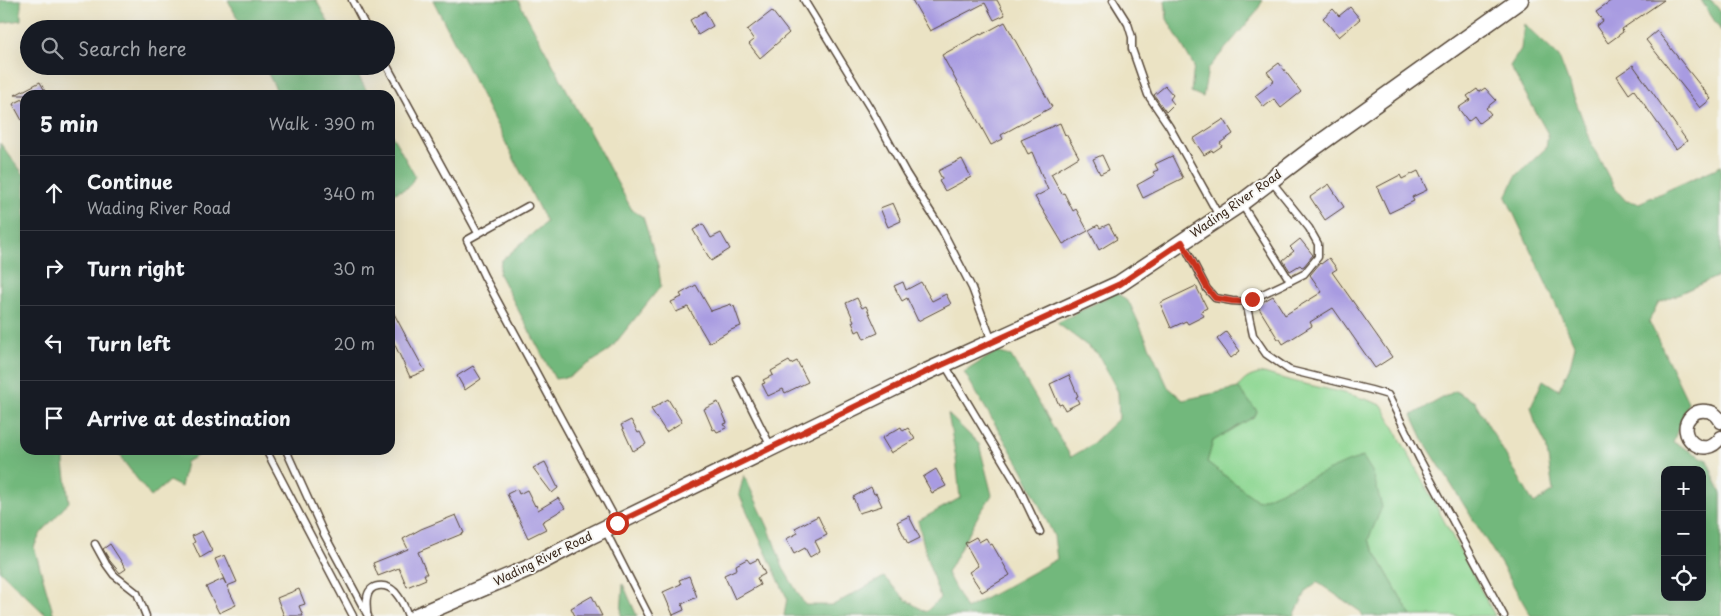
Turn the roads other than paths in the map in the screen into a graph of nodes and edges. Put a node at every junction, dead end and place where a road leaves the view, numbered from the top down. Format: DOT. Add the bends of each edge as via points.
graph roads {
  1 [pos="352,0"];
  2 [pos="804,0"];
  3 [pos="1112,0"];
  4 [pos="1520,0"];
  5 [pos="362,20"];
  6 [pos="392,75"];
  7 [pos="1270,180"];
  8 [pos="1241,202"];
  9 [pos="528,206"];
  10 [pos="1219,217"];
  11 [pos="478,233"];
  12 [pos="1182,242"];
  13 [pos="1290,281"];
  14 [pos="1250,302"];
  15 [pos="993,342"];
  16 [pos="945,364"];
  17 [pos="737,379"];
  18 [pos="1721,419"];
  19 [pos="1721,437"];
  20 [pos="771,448"];
  21 [pos="269,455"];
  22 [pos="288,455"];
  23 [pos="611,526"];
  24 [pos="1040,532"];
  25 [pos="95,544"];
  26 [pos="368,615"];
  27 [pos="146,616"];
  28 [pos="353,616"];
  29 [pos="408,616"];
  30 [pos="416,616"];
  31 [pos="650,616"];
  32 [pos="1504,616"];
  1 -- 5 [label="lane"];
  2 -- 15 [label="lane" via="942,230 972,288"];
  3 -- 10 [label="lane" via="1128,24 1132,50 1148,95 1169,126"];
  4 -- 7 [label="main road, Wading River Road"];
  6 -- 11 [label="lane"];
  7 -- 8 [label="main road, Wading River Road"];
  7 -- 13 [label="lane" via="1318,244 1318,257 1304,274"];
  8 -- 10 [label="main road, Wading River Road"];
  8 -- 13 [label="lane"];
  9 -- 11 [label="lane"];
  10 -- 12 [label="main road, Wading River Road"];
  11 -- 23 [label="lane" via="467,240"];
  12 -- 14 [label="lane" via="1215,298"];
  12 -- 15 [label="main road, Wading River Road" via="1120,284"];
  13 -- 14 [label="lane"];
  14 -- 32 [label="lane" via="1247,307 1253,335 1273,360 1289,370 1388,395"];
  15 -- 16 [label="main road, Wading River Road"];
  16 -- 20 [label="main road, Wading River Road"];
  16 -- 24 [label="lane" via="1019,488"];
  17 -- 20 [label="lane"];
  18 -- 19 [label="street" via="1710,411 1698,411 1688,419 1686,431 1691,442 1701,448 1713,445"];
  20 -- 23 [label="main road, Wading River Road"];
  21 -- 28 [label="lane"];
  22 -- 26 [label="lane" via="324,534"];
  23 -- 30 [label="main road, Wading River Road" via="529,568"];
  23 -- 31 [label="lane"];
  25 -- 27 [label="lane" via="114,575 137,593"];
  26 -- 29 [label="lane" via="367,596 370,590 386,586 402,601"];
}
